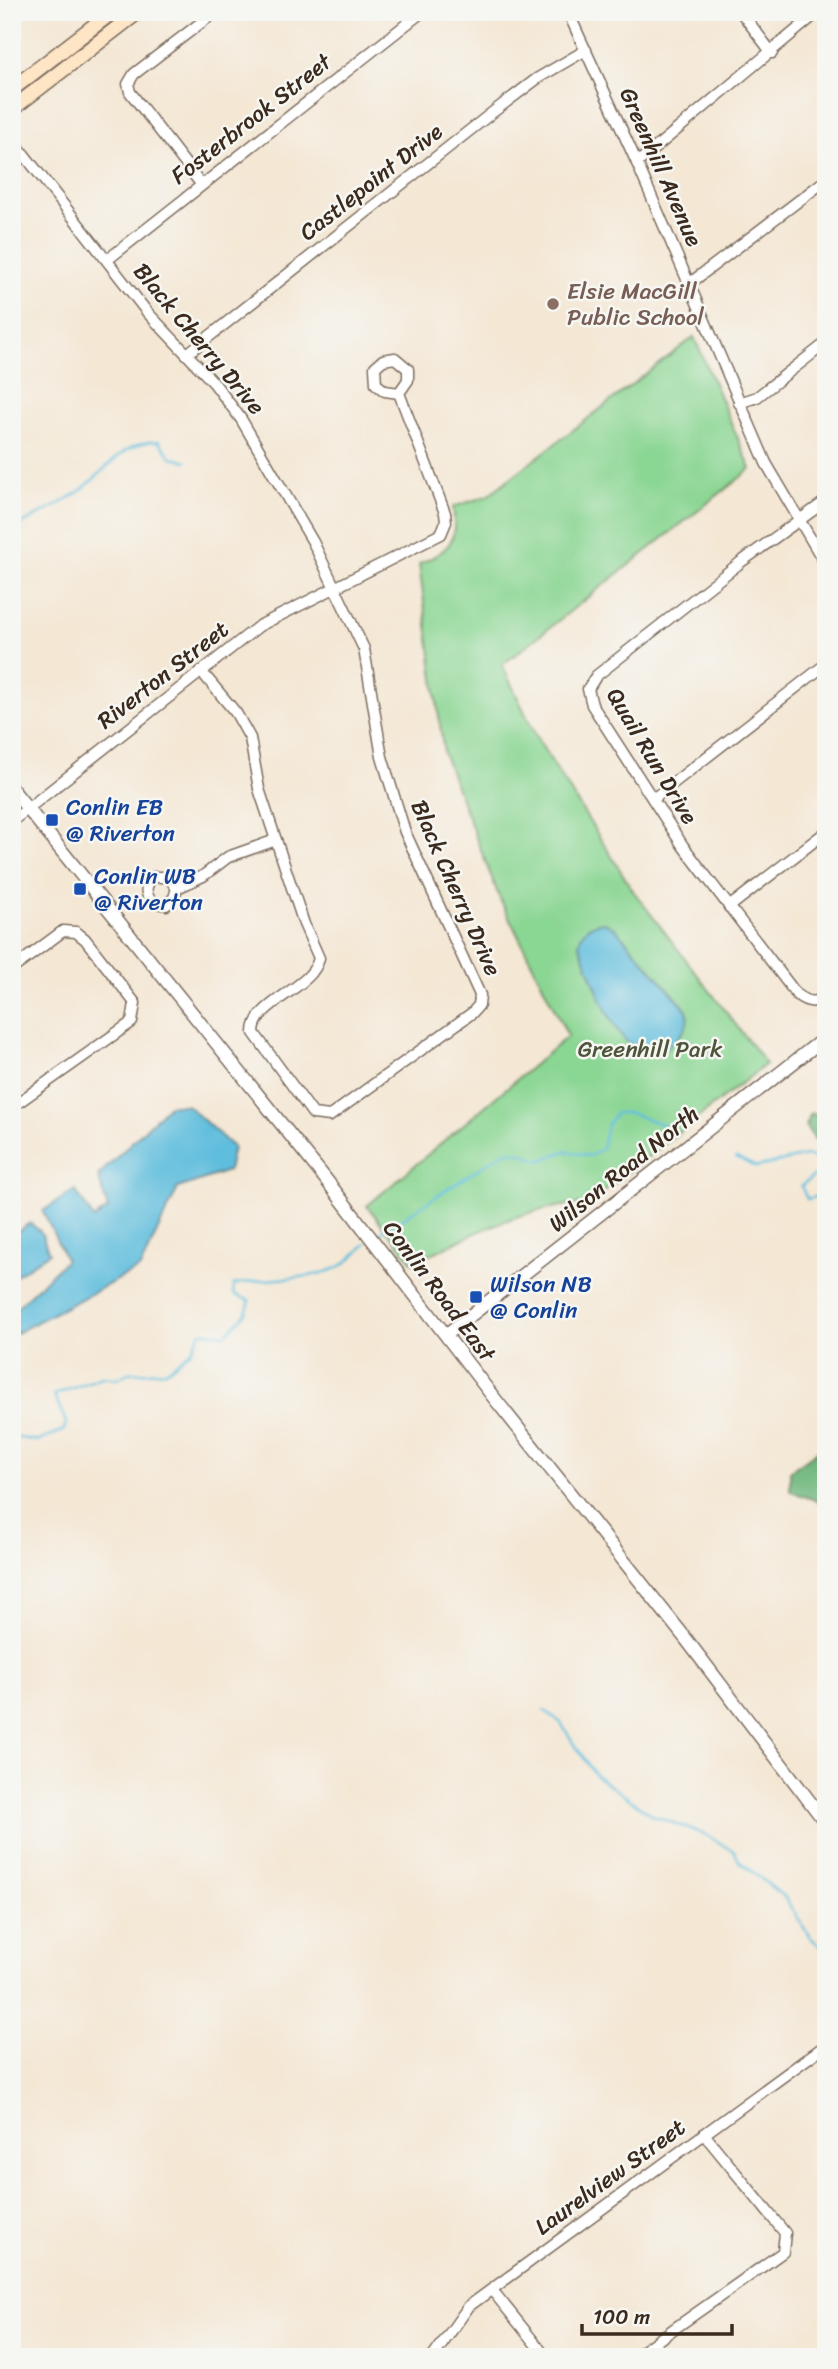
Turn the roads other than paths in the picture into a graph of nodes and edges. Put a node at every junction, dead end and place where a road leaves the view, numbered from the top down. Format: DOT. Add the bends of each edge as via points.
graph roads {
  1 [pos="111,12"];
  2 [pos="138,12"];
  3 [pos="215,12"];
  4 [pos="422,12"];
  5 [pos="568,12"];
  6 [pos="741,12"];
  7 [pos="818,12"];
  8 [pos="408,16"];
  9 [pos="586,50"];
  10 [pos="772,53"];
  11 [pos="12,89"];
  12 [pos="12,109"];
  13 [pos="12,139"];
  14 [pos="637,163"];
  15 [pos="826,180"];
  16 [pos="201,184"];
  17 [pos="107,260"];
  18 [pos="689,284"];
  19 [pos="826,343"];
  20 [pos="187,354"];
  21 [pos="399,393"];
  22 [pos="739,403"];
  23 [pos="826,501"];
  24 [pos="799,520"];
  25 [pos="826,565"];
  26 [pos="335,588"];
  27 [pos="826,664"];
  28 [pos="201,671"];
  29 [pos="12,789"];
  30 [pos="653,799"];
  31 [pos="27,809"];
  32 [pos="12,821"];
  33 [pos="826,832"];
  34 [pos="276,840"];
  35 [pos="177,888"];
  36 [pos="729,907"];
  37 [pos="12,969"];
  38 [pos="826,998"];
  39 [pos="826,1037"];
  40 [pos="12,1107"];
  41 [pos="447,1334"];
  42 [pos="826,1823"];
  43 [pos="826,2045"];
  44 [pos="704,2134"];
  45 [pos="492,2290"];
  46 [pos="433,2357"];
  47 [pos="545,2357"];
  48 [pos="634,2357"];
  1 -- 11 [label="main road"];
  2 -- 12 [label="main road"];
  3 -- 16 [label="street" via="134,74 128,84"];
  4 -- 8 [label="street, Fosterbrook Street"];
  5 -- 9 [label="street, Greenhill Avenue"];
  6 -- 10 [label="street"];
  7 -- 10 [label="street"];
  8 -- 16 [label="street, Fosterbrook Street"];
  9 -- 14 [label="street, Greenhill Avenue"];
  9 -- 20 [label="street, Castlepoint Drive" via="493,112"];
  10 -- 14 [label="street"];
  13 -- 17 [label="street, Black Cherry Drive"];
  14 -- 18 [label="street, Greenhill Avenue"];
  15 -- 18 [label="street"];
  16 -- 17 [label="street, Fosterbrook Street"];
  17 -- 20 [label="street, Black Cherry Drive"];
  18 -- 22 [label="street, Greenhill Avenue"];
  19 -- 22 [label="street" via="757,397"];
  20 -- 26 [label="street, Black Cherry Drive" via="251,434"];
  21 -- 26 [label="street, Riverton Street" via="444,513 444,529 436,538"];
  22 -- 24 [label="street, Greenhill Avenue"];
  23 -- 24 [label="street, Quail Run Drive"];
  24 -- 25 [label="street, Greenhill Avenue"];
  24 -- 30 [label="street, Quail Run Drive" via="590,682 592,705"];
  26 -- 28 [label="street, Riverton Street" via="266,621"];
  26 -- 34 [label="street, Black Cherry Drive" via="364,649 382,757 405,832 480,995 472,1013 330,1116 313,1114 254,1032 258,1017 311,973 319,958"];
  27 -- 30 [label="street"];
  28 -- 31 [label="street, Riverton Street"];
  28 -- 34 [label="street, Black Cherry Drive" via="250,737 259,789"];
  29 -- 31 [label="street, Conlin Road East"];
  30 -- 36 [label="street, Quail Run Drive"];
  31 -- 32 [label="street, Riverton Street"];
  31 -- 41 [label="street, Conlin Road East"];
  33 -- 36 [label="street"];
  34 -- 35 [label="street" via="228,857"];
  36 -- 38 [label="street, Quail Run Drive" via="797,995 806,1001"];
  37 -- 40 [label="street" via="63,931 76,932 135,1003 132,1023"];
  39 -- 41 [label="street, Wilson Road North"];
  41 -- 42 [label="street, Conlin Road East"];
  43 -- 44 [label="street, Laurelview Street"];
  44 -- 45 [label="street, Laurelview Street"];
  44 -- 48 [label="street" via="785,2233 783,2252"];
  45 -- 46 [label="street, Laurelview Street" via="469,2306"];
  45 -- 47 [label="street"];
}
